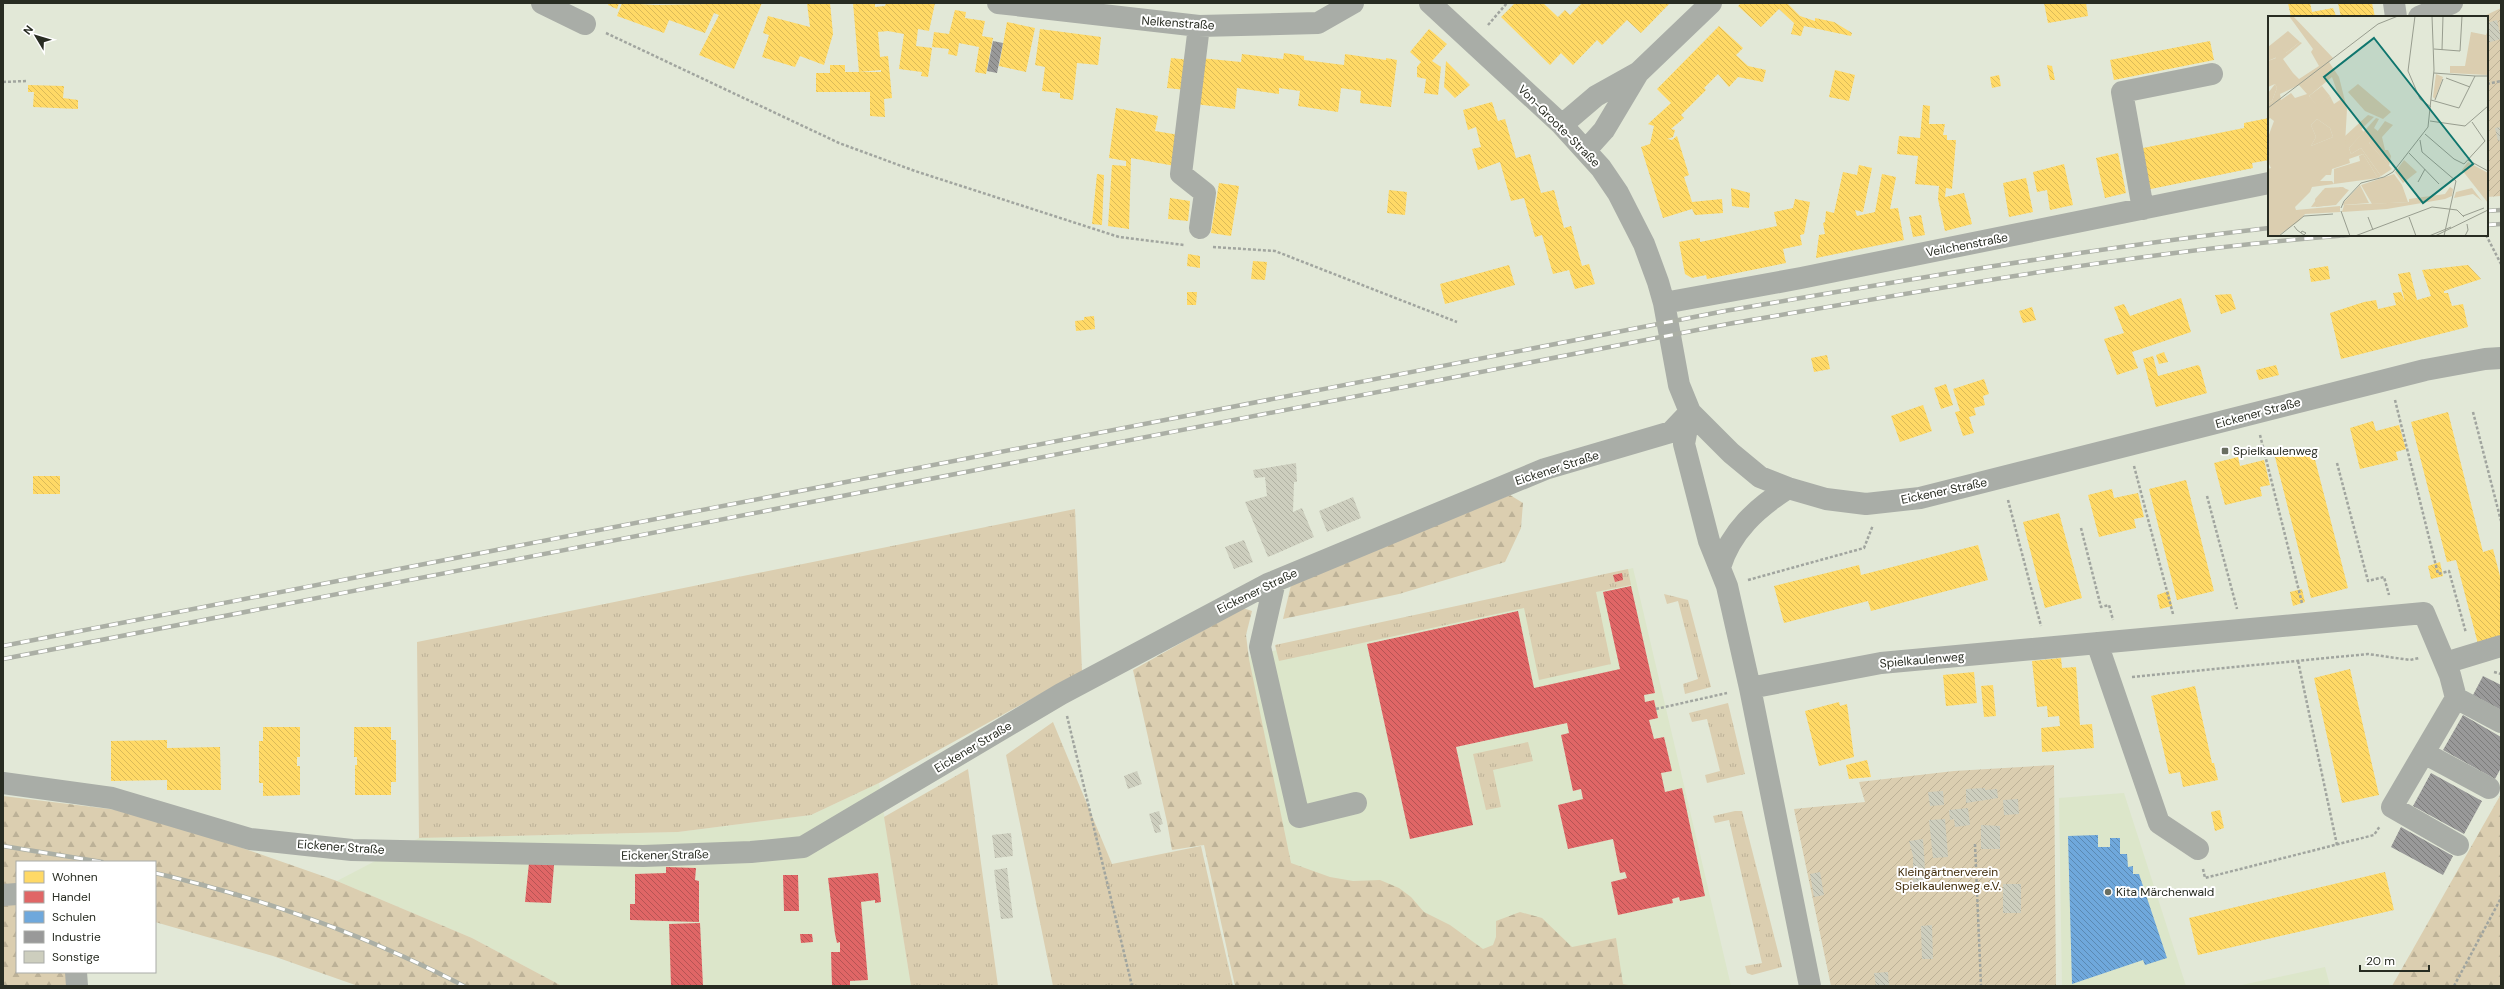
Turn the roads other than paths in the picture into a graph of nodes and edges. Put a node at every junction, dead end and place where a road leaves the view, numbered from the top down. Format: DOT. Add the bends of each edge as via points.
graph roads {
  1 [pos="542,3"];
  2 [pos="998,3"];
  3 [pos="1353,3"];
  4 [pos="1430,3"];
  5 [pos="1711,3"];
  6 [pos="2394,3"];
  7 [pos="2452,3"];
  8 [pos="2396,16"];
  9 [pos="2421,16"];
  10 [pos="585,24"];
  11 [pos="1199,26"];
  12 [pos="1639,72"];
  13 [pos="2212,74"];
  14 [pos="1562,125"];
  15 [pos="1586,150"];
  16 [pos="2268,183"];
  17 [pos="2143,209"];
  18 [pos="1200,228"];
  19 [pos="1664,303"];
  20 [pos="2501,358"];
  21 [pos="1690,412"];
  22 [pos="1788,488"];
  23 [pos="1724,576"];
  24 [pos="1274,581"];
  25 [pos="2097,643"];
  26 [pos="2501,646"];
  27 [pos="2443,658"];
  28 [pos="1750,688"];
  29 [pos="2456,698"];
  30 [pos="2501,722"];
  31 [pos="2424,753"];
  32 [pos="3,783"];
  33 [pos="2489,788"];
  34 [pos="1356,803"];
  35 [pos="2458,845"];
  36 [pos="2198,849"];
  37 [pos="16,894"];
  38 [pos="3,895"];
  39 [pos="76,973"];
  40 [pos="77,986"];
  41 [pos="1810,986"];
  1 -- 10 [label="street"];
  2 -- 11 [label="street, Nelkenstraße"];
  3 -- 11 [label="street, Nelkenstraße" via="1318,23"];
  4 -- 14 [label="street, Von-Groote-Straße"];
  5 -- 12 [label="street"];
  6 -- 8 [label="street"];
  7 -- 9 [label="street"];
  11 -- 18 [label="street" via="1181,174 1205,194"];
  12 -- 14 [label="street" via="1596,96"];
  12 -- 15 [label="street" via="1604,130"];
  13 -- 17 [label="street" via="2122,92"];
  14 -- 15 [label="street, Von-Groote-Straße"];
  15 -- 19 [label="street, Von-Groote-Straße" via="1618,193 1644,244"];
  16 -- 17 [label="street, Veilchenstraße"];
  17 -- 19 [label="street, Veilchenstraße"];
  19 -- 21 [label="street, Von-Groote-Straße" via="1679,385"];
  20 -- 22 [label="street, Eickener Straße" via="2485,358 2390,379 1920,498 1866,504 1826,500"];
  21 -- 22 [label="street, Eickener Straße" via="1731,453 1760,477"];
  21 -- 23 [label="street" via="1684,444 1709,541"];
  21 -- 24 [label="street, Eickener Straße" via="1671,432 1545,469"];
  22 -- 23 [label="street" via="1768,501 1734,534 1726,549"];
  23 -- 28 [label="street"];
  24 -- 32 [label="street, Eickener Straße" via="1061,694 803,847 751,852 643,856 352,850 250,839 112,798"];
  24 -- 34 [label="street" via="1260,647 1299,817"];
  25 -- 27 [label="street, Spielkaulenweg" via="2424,613"];
  25 -- 28 [label="street, Spielkaulenweg" via="1881,663"];
  25 -- 36 [label="street" via="2159,823"];
  26 -- 27 [label="street" via="2472,655"];
  27 -- 29 [label="street"];
  28 -- 41 [label="street"];
  29 -- 30 [label="street"];
  29 -- 31 [label="street"];
  31 -- 33 [label="street"];
  31 -- 35 [label="street" via="2392,807"];
  37 -- 38 [label="street"];
  39 -- 40 [label="street"];
}
